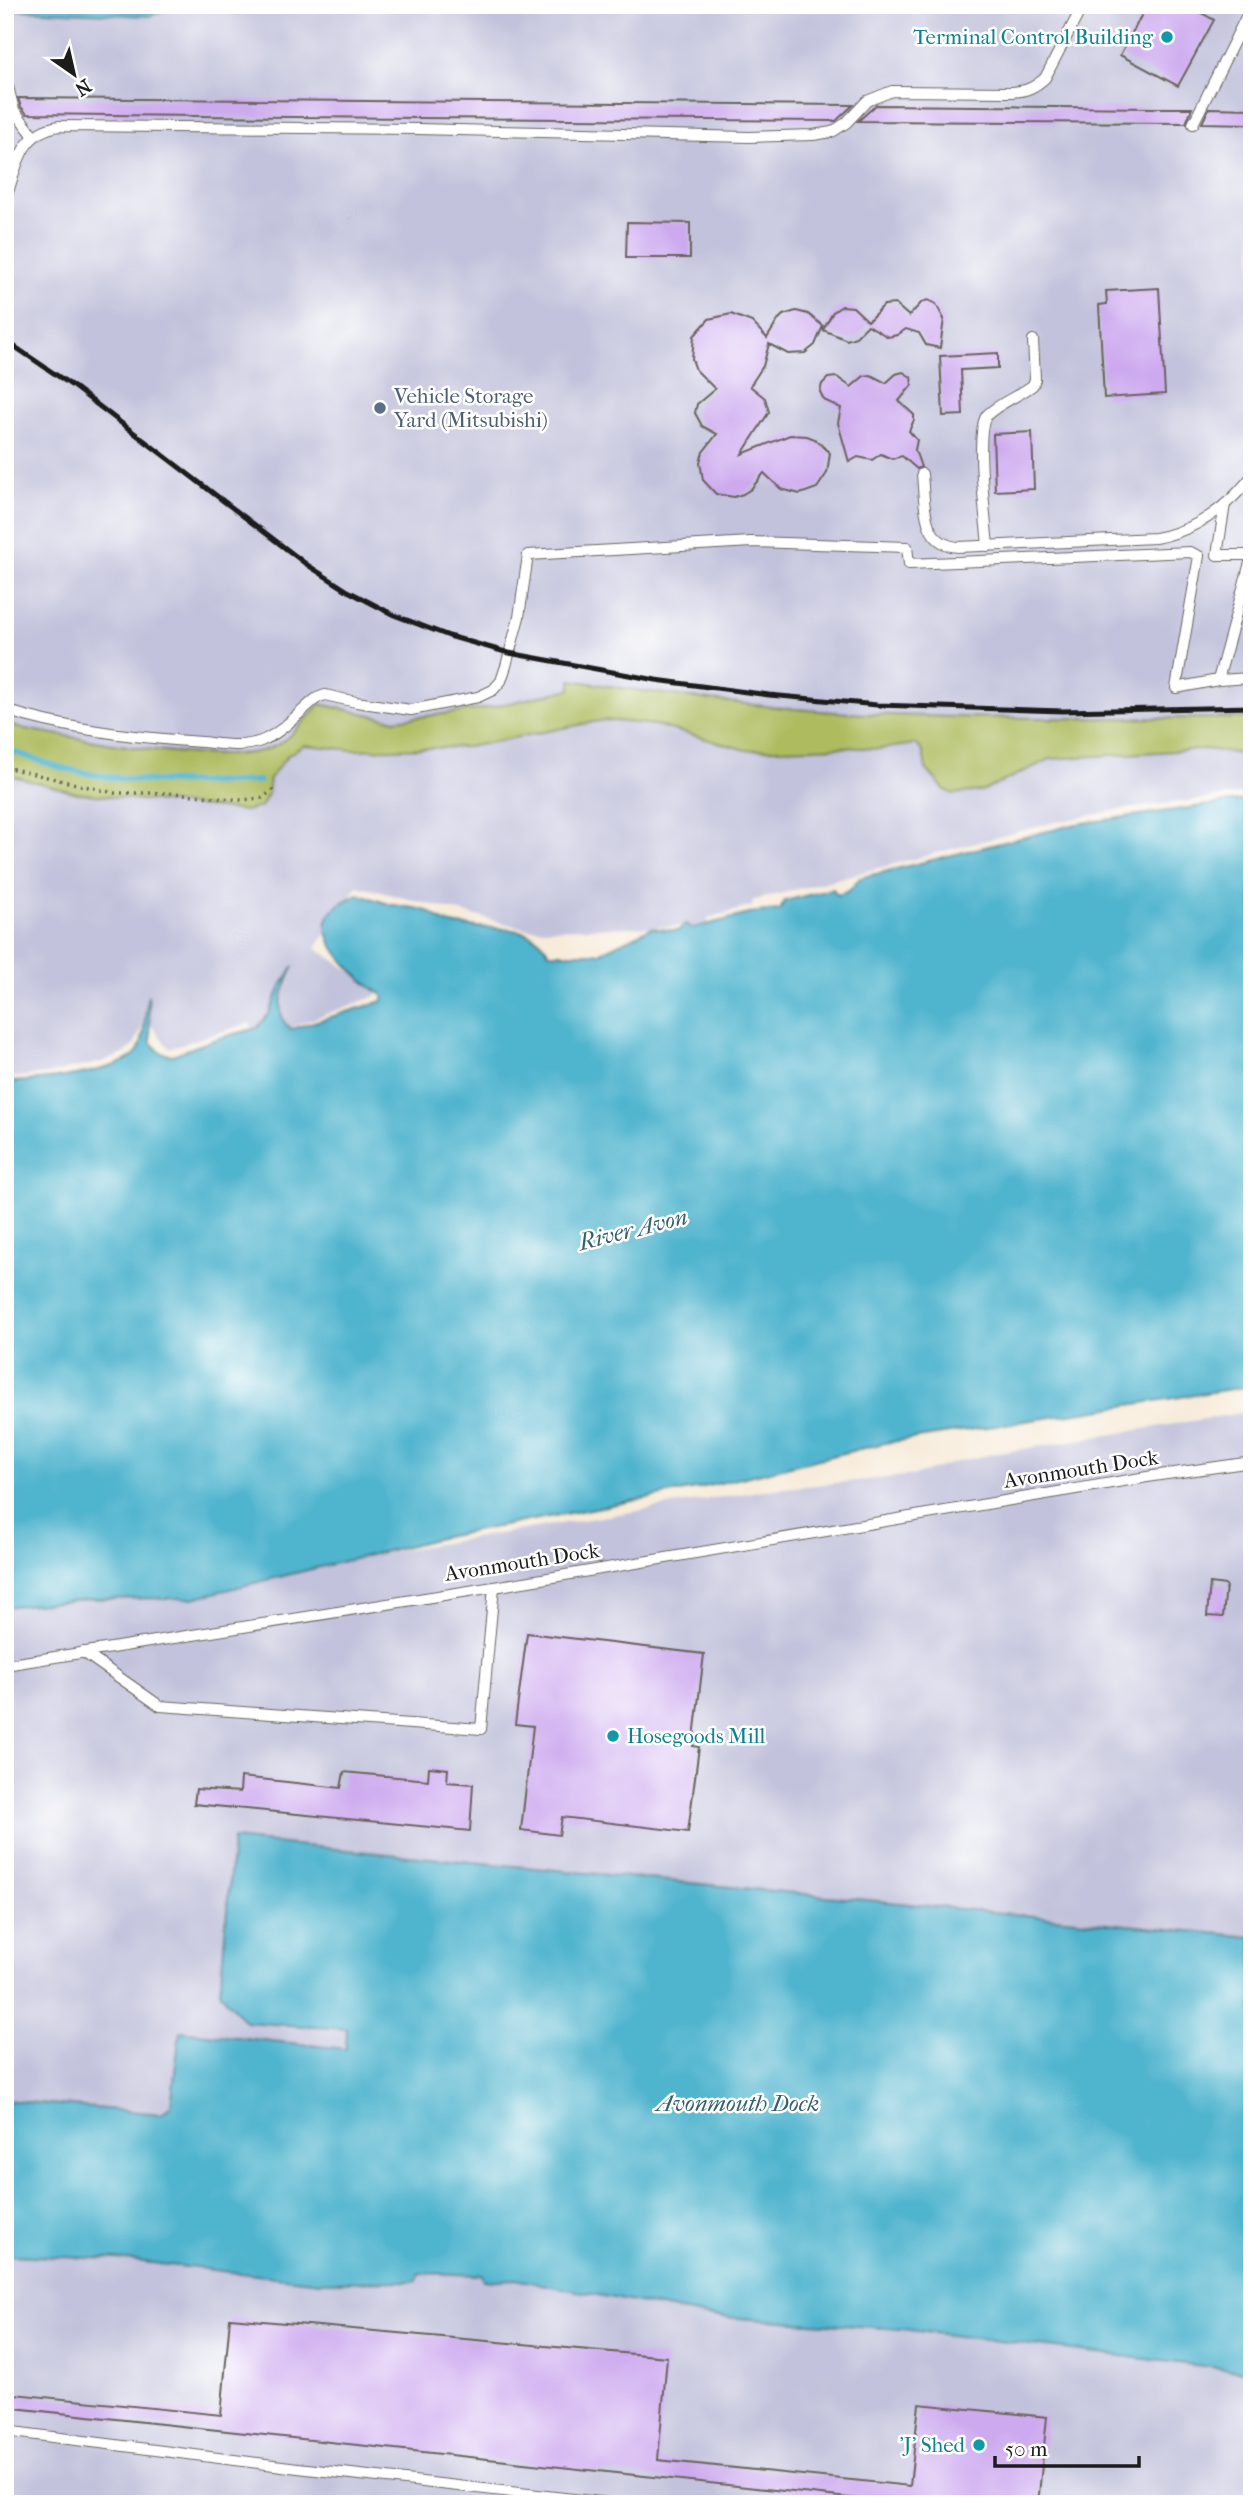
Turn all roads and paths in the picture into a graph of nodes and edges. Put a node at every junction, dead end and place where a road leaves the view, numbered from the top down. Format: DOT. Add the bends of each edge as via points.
graph roads {
  1 [pos="1083,5"];
  2 [pos="1251,5"];
  3 [pos="5,75"];
  4 [pos="1193,124"];
  5 [pos="33,135"];
  6 [pos="5,201"];
  7 [pos="1032,340"];
  8 [pos="922,474"];
  9 [pos="1252,476"];
  10 [pos="1225,504"];
  11 [pos="988,545"];
  12 [pos="1251,555"];
  13 [pos="1252,678"];
  14 [pos="1218,680"];
  15 [pos="5,710"];
  16 [pos="5,767"];
  17 [pos="272,786"];
  18 [pos="1252,1462"];
  19 [pos="494,1587"];
  20 [pos="83,1652"];
  21 [pos="5,1665"];
  22 [pos="5,2431"];
  23 [pos="618,2504"];
  1 -- 5 [label="lane" via="1036,87 1012,92 892,91 867,102 839,128 823,134 749,137 60,126"];
  2 -- 4 [label="lane"];
  3 -- 5 [label="lane" via="14,110"];
  5 -- 6 [label="lane"];
  7 -- 11 [label="lane" via="1033,385 989,413 982,426"];
  8 -- 11 [label="lane" via="929,525 937,541 958,547"];
  9 -- 10 [label="lane"];
  10 -- 11 [label="lane" via="1175,535"];
  10 -- 12 [label="lane" via="1217,555"];
  12 -- 14 [label="lane"];
  13 -- 14 [label="lane"];
  14 -- 15 [label="lane" via="1176,688 1199,556 1190,552 909,564 907,547 751,542 528,555 519,617 501,681 478,697 411,710 325,695 277,733 238,744 139,738"];
  16 -- 17 [label="path" via="114,793 242,800 262,798"];
  18 -- 19 [label="lane, Avonmouth Dock"];
  19 -- 20 [label="lane, Avonmouth Dock"];
  19 -- 20 [label="lane" via="481,1729 160,1706"];
  20 -- 21 [label="lane, Avonmouth Dock"];
  22 -- 23 [label="lane"];
}
